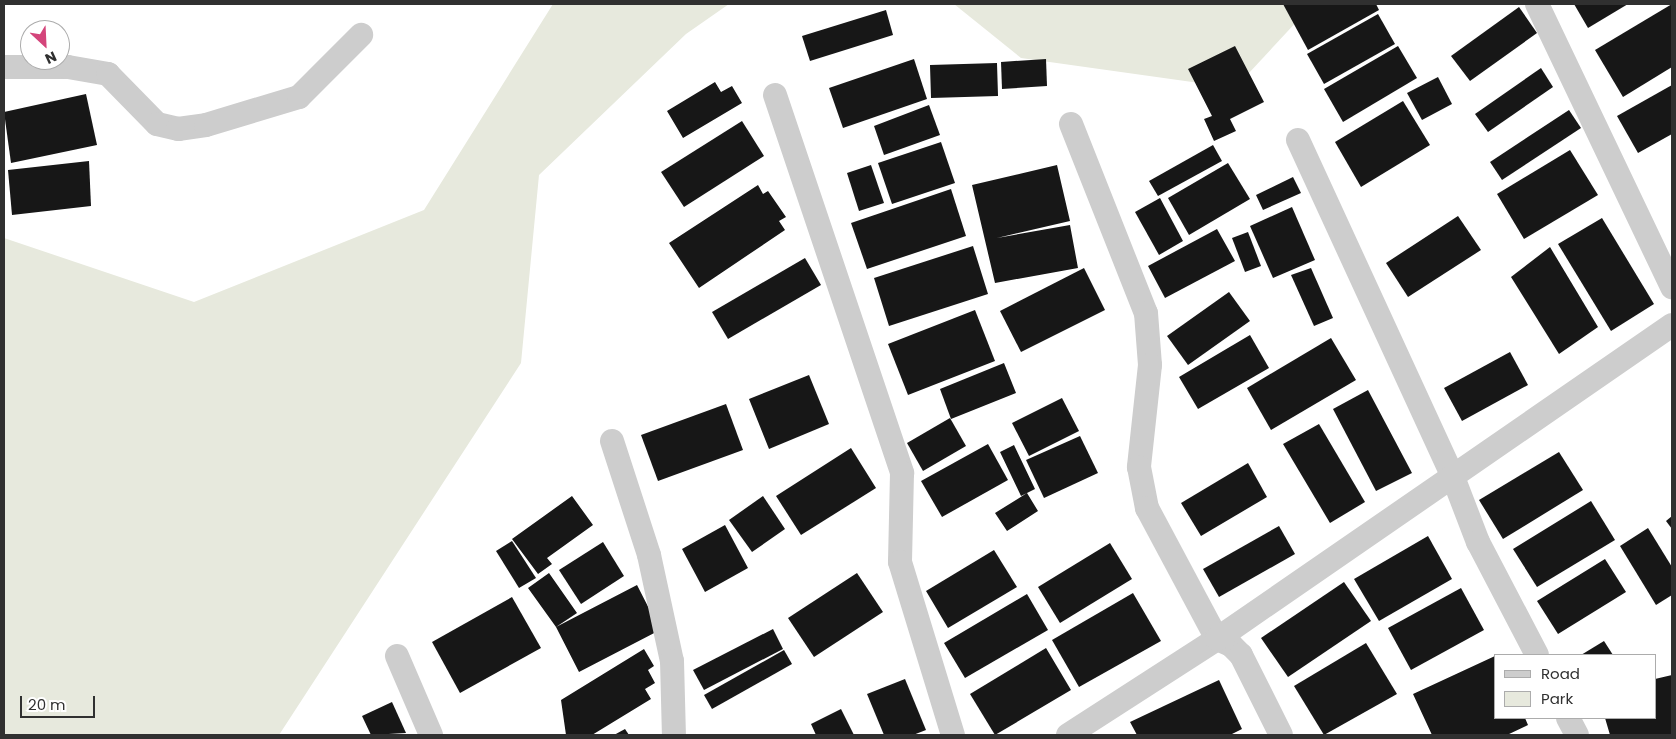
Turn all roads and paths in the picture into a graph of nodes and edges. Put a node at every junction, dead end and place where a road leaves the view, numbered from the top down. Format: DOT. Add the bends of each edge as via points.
graph roads {
  1 [pos="1537,4"];
  2 [pos="361,35"];
  3 [pos="4,67"];
  4 [pos="776,95"];
  5 [pos="1071,124"];
  6 [pos="1298,140"];
  7 [pos="1672,286"];
  8 [pos="1670,333"];
  9 [pos="612,441"];
  10 [pos="1453,477"];
  11 [pos="1218,639"];
  12 [pos="1535,654"];
  13 [pos="397,656"];
  14 [pos="1569,719"];
  15 [pos="431,735"];
  16 [pos="674,735"];
  17 [pos="953,735"];
  18 [pos="1068,735"];
  19 [pos="1281,735"];
  20 [pos="1577,735"];
  1 -- 7 [label="street"];
  2 -- 3 [label="street" via="299,97 206,125 178,129 157,124 108,74 68,66"];
  4 -- 17 [label="street" via="902,473 900,562"];
  5 -- 11 [label="street" via="1146,313 1150,365 1139,467 1147,508"];
  6 -- 10 [label="street"];
  8 -- 10 [label="street"];
  9 -- 16 [label="street" via="649,555 672,661"];
  10 -- 11 [label="street"];
  10 -- 12 [label="street" via="1478,542"];
  11 -- 18 [label="street"];
  11 -- 19 [label="street" via="1241,655"];
  13 -- 15 [label="street"];
  14 -- 20 [label="street"];
}
